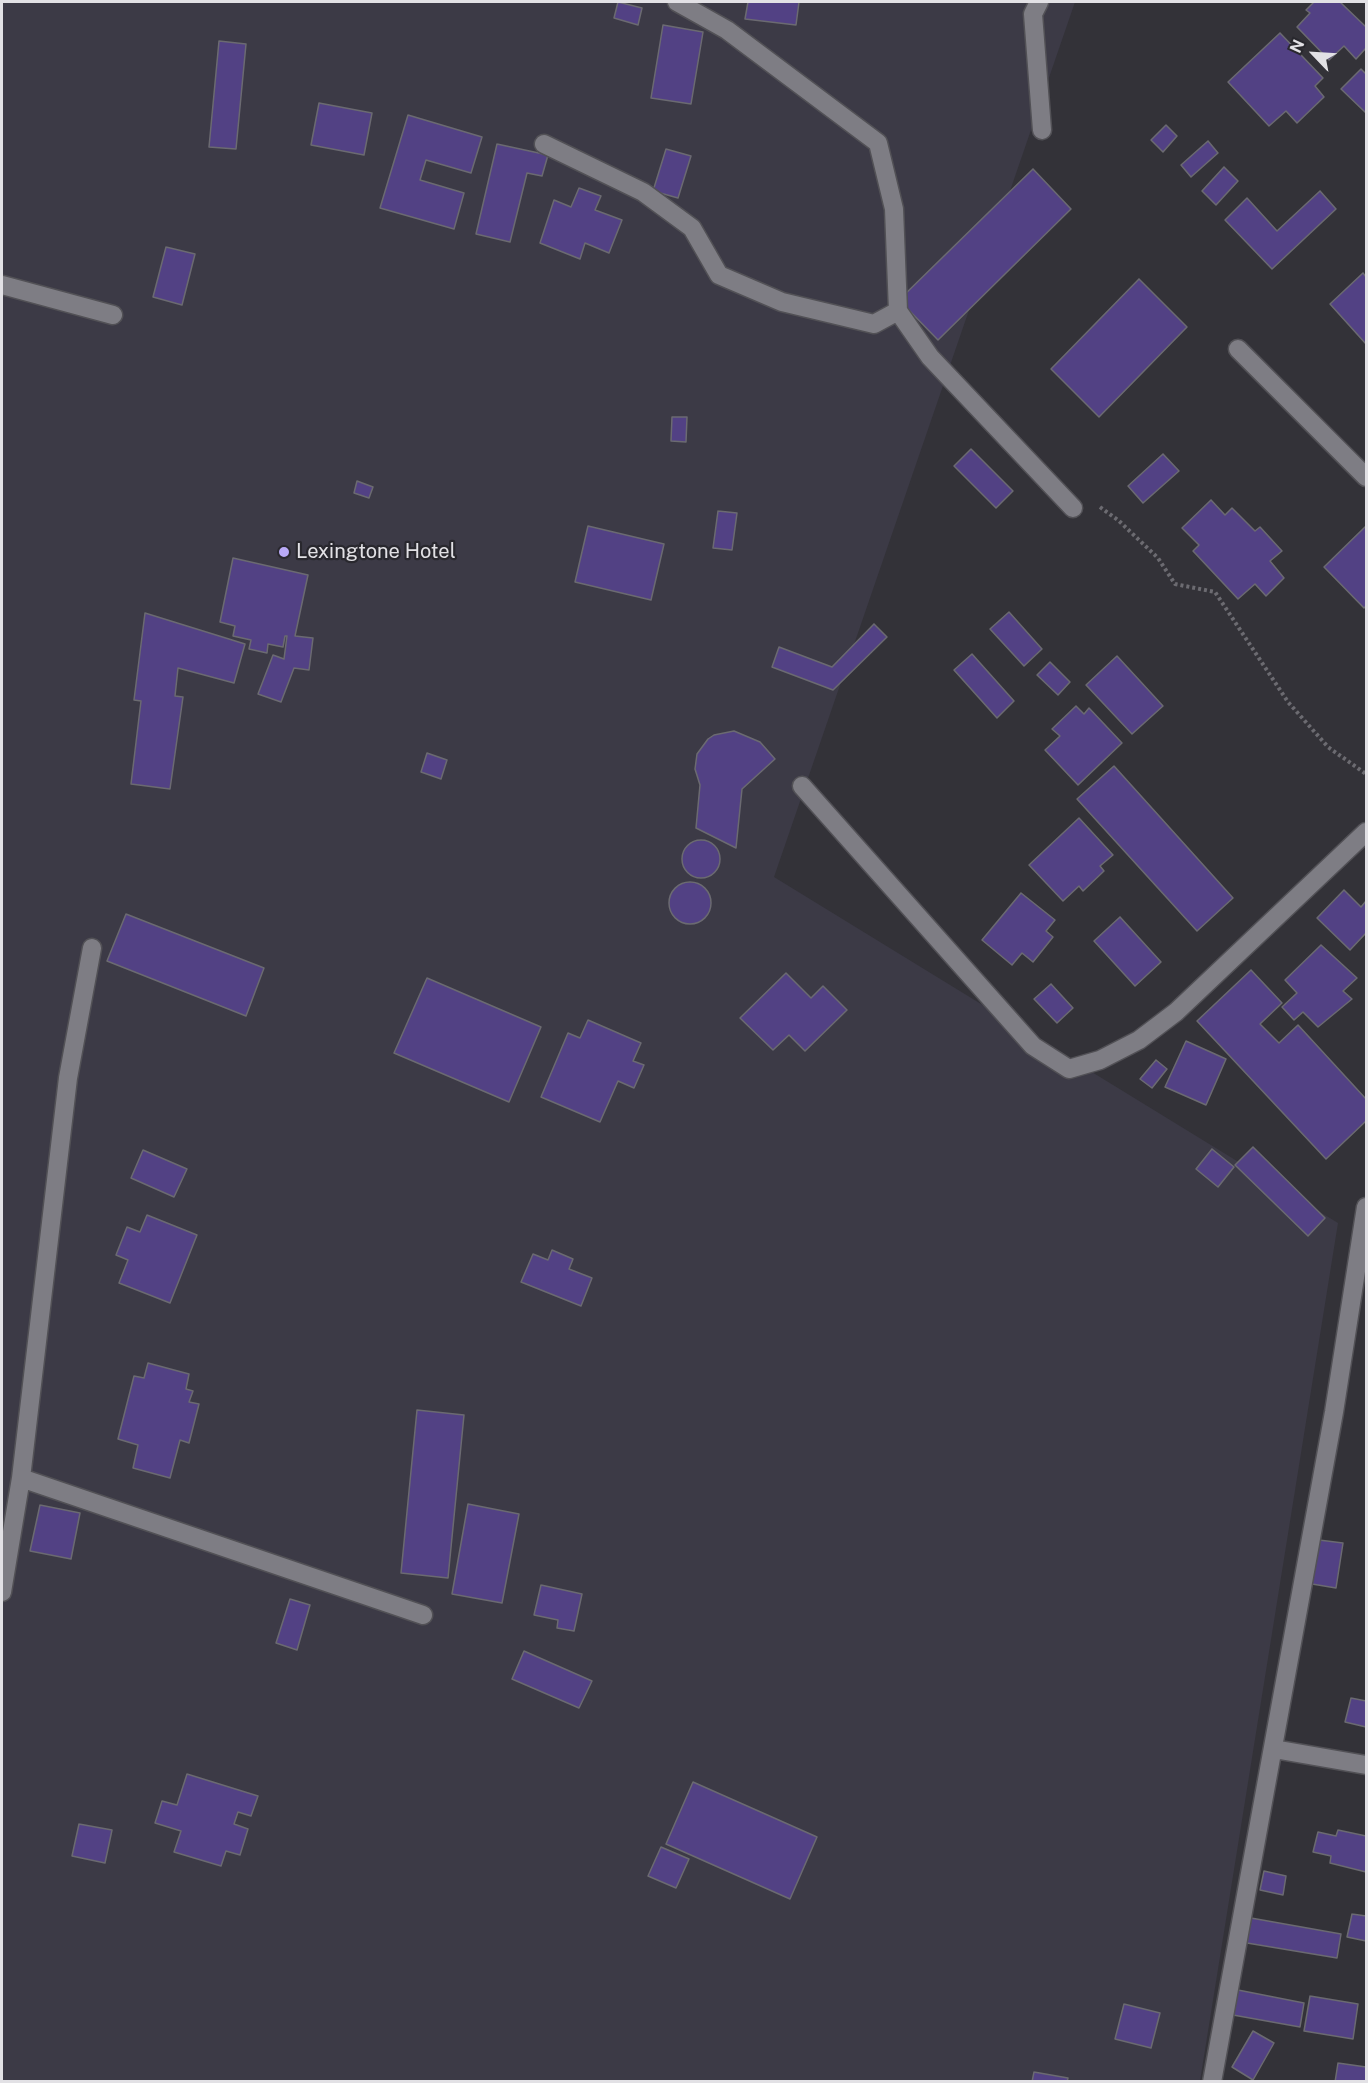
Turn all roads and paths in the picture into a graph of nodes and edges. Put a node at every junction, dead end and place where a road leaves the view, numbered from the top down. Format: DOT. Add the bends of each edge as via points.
graph roads {
  1 [pos="677,2"];
  2 [pos="1039,2"];
  3 [pos="1042,130"];
  4 [pos="544,144"];
  5 [pos="2,285"];
  6 [pos="898,311"];
  7 [pos="113,315"];
  8 [pos="1238,349"];
  9 [pos="1366,477"];
  10 [pos="1093,502"];
  11 [pos="1073,508"];
  12 [pos="1366,774"];
  13 [pos="802,786"];
  14 [pos="1366,832"];
  15 [pos="92,948"];
  16 [pos="1366,1207"];
  17 [pos="21,1478"];
  18 [pos="2,1592"];
  19 [pos="423,1615"];
  20 [pos="1274,1749"];
  21 [pos="1366,1764"];
  22 [pos="1212,2082"];
  1 -- 6 [label="street" via="727,30 878,143 894,209"];
  2 -- 3 [label="street" via="1033,14"];
  4 -- 6 [label="street" via="651,198 692,228 719,275 782,302 874,324"];
  5 -- 7 [label="street"];
  6 -- 11 [label="street" via="930,357"];
  8 -- 9 [label="street"];
  10 -- 12 [label="path" via="1158,558 1175,585 1215,592 1287,702 1328,747"];
  13 -- 14 [label="street" via="1033,1046 1069,1069 1100,1060 1129,1045 1176,1012"];
  15 -- 17 [label="street" via="68,1078"];
  16 -- 20 [label="street"];
  17 -- 18 [label="street"];
  17 -- 19 [label="street"];
  20 -- 21 [label="street"];
  20 -- 22 [label="street"];
}
